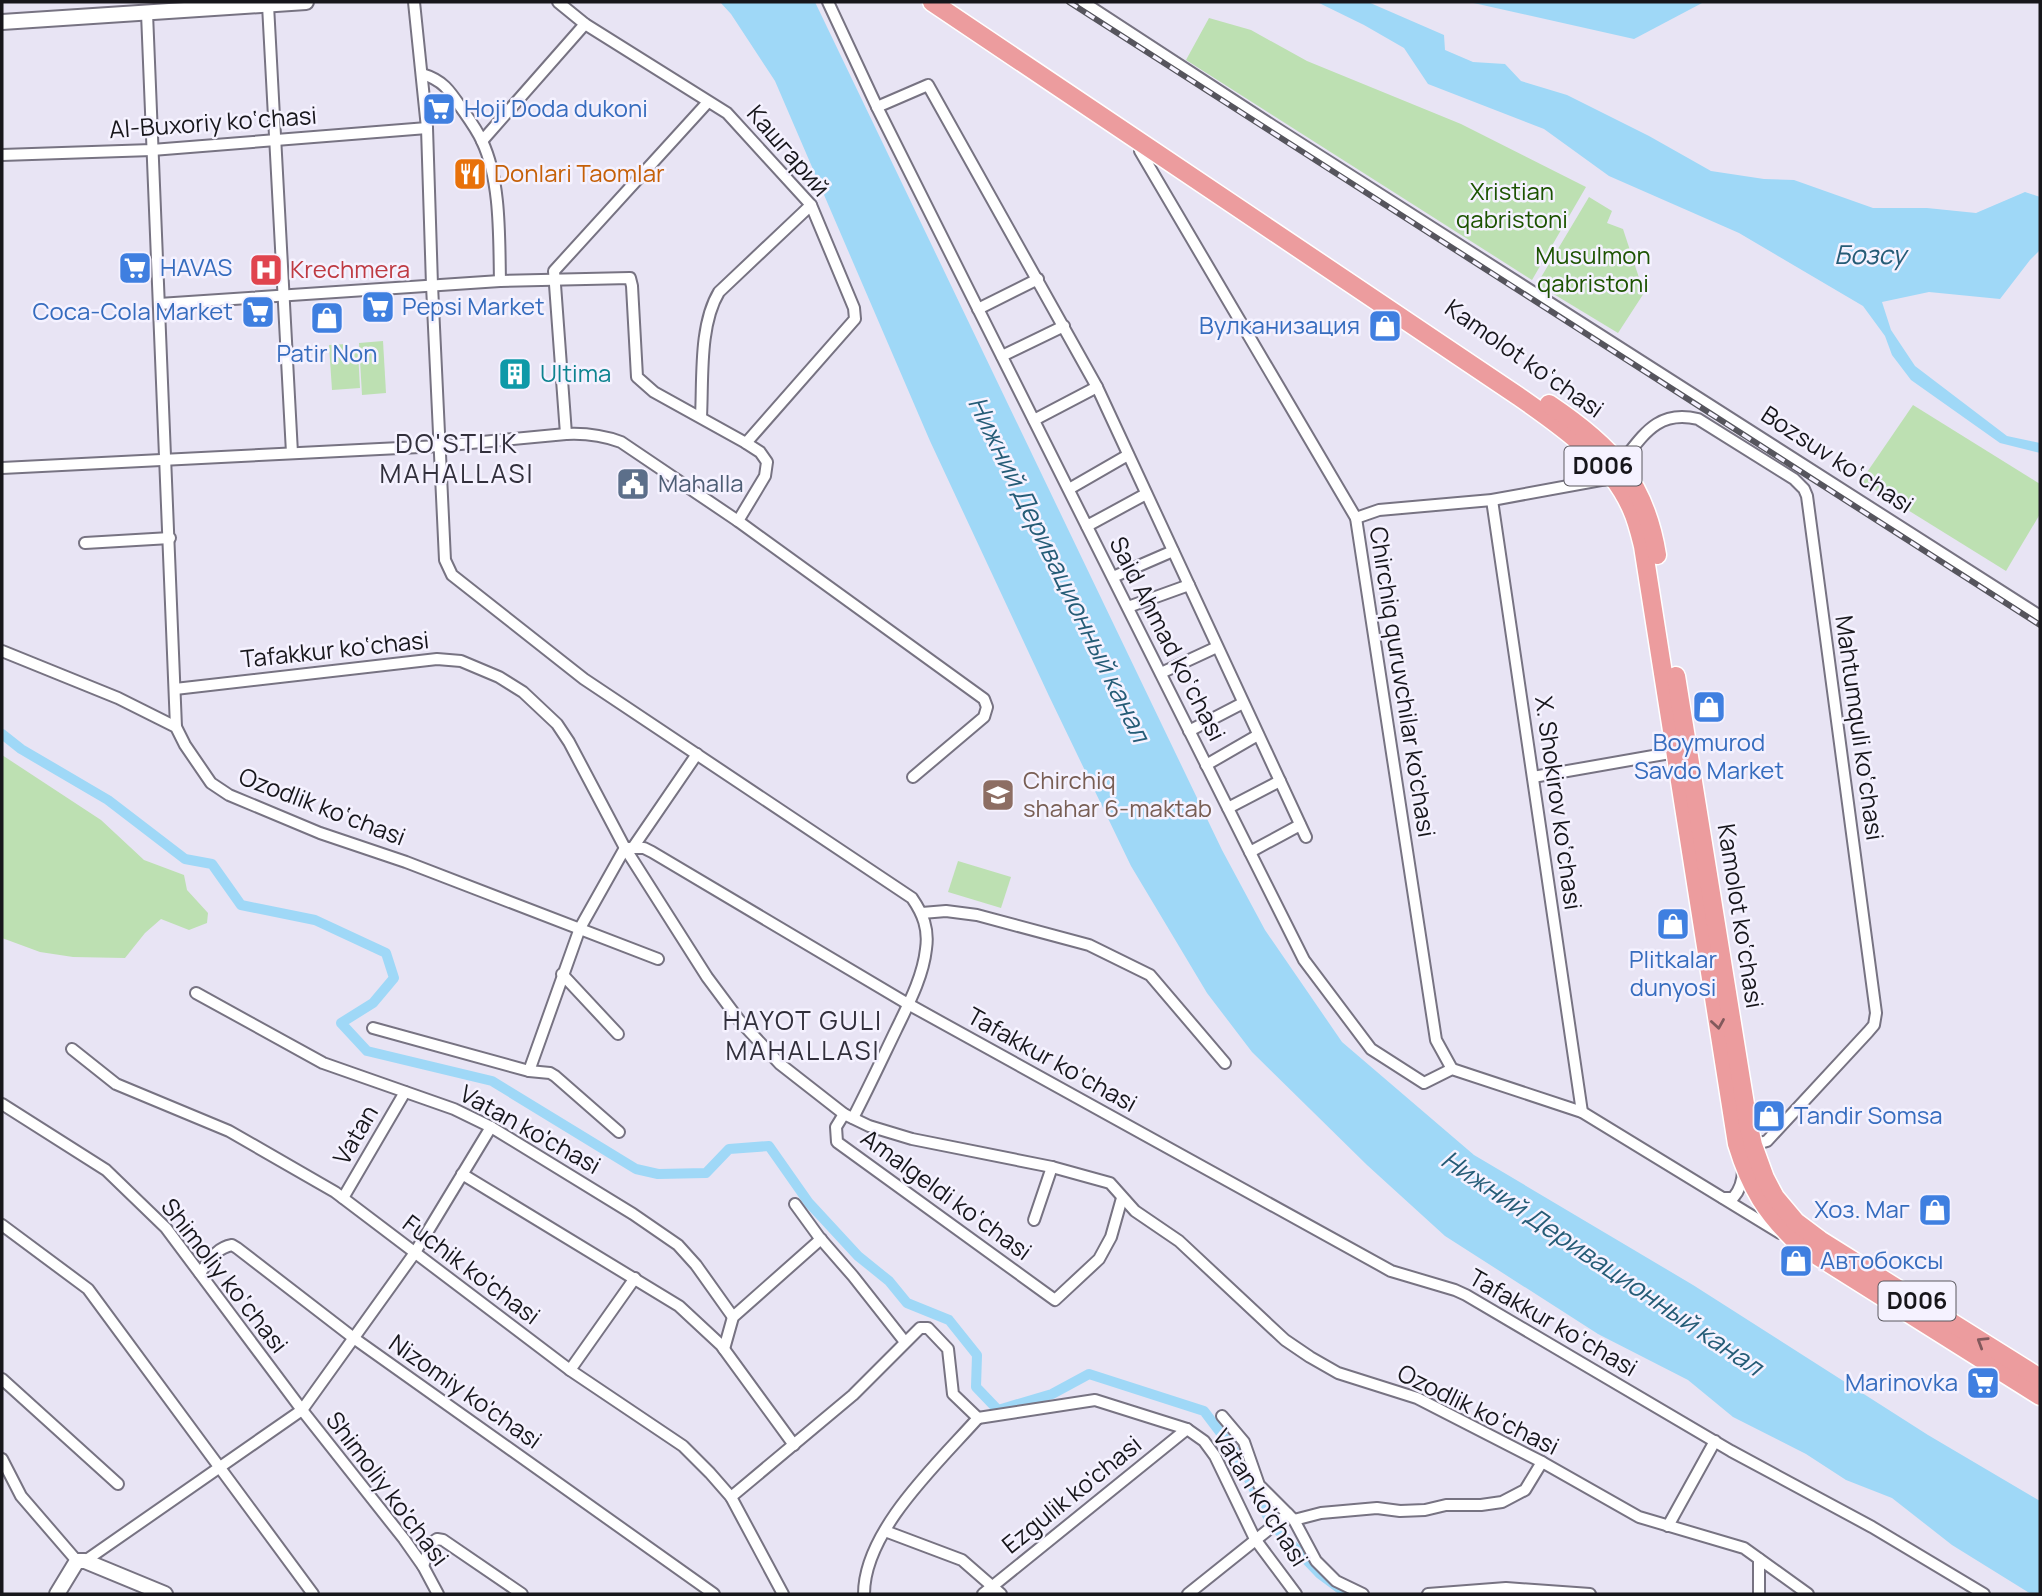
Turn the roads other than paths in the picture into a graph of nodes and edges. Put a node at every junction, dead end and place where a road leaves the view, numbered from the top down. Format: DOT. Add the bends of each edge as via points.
graph roads {
  1 [pos="306,2"];
  2 [pos="414,2"];
  3 [pos="558,2"];
  4 [pos="828,2"];
  5 [pos="932,2"];
  6 [pos="951,2"];
  7 [pos="1083,2"];
  8 [pos="268,5"];
  9 [pos="148,13"];
  10 [pos="2,22"];
  11 [pos="586,24"];
  12 [pos="422,74"];
  13 [pos="708,102"];
  14 [pos="877,107"];
  15 [pos="428,128"];
  16 [pos="275,140"];
  17 [pos="482,141"];
  18 [pos="1141,143"];
  19 [pos="152,150"];
  20 [pos="2,155"];
  21 [pos="811,205"];
  22 [pos="1038,279"];
  23 [pos="500,281"];
  24 [pos="555,281"];
  25 [pos="432,285"];
  26 [pos="282,297"];
  27 [pos="159,304"];
  28 [pos="978,309"];
  29 [pos="1064,326"];
  30 [pos="1002,356"];
  31 [pos="1097,387"];
  32 [pos="701,417"];
  33 [pos="1034,420"];
  34 [pos="566,434"];
  35 [pos="746,443"];
  36 [pos="440,446"];
  37 [pos="292,453"];
  38 [pos="1128,455"];
  39 [pos="166,460"];
  40 [pos="2,468"];
  41 [pos="1616,471"];
  42 [pos="1069,489"];
  43 [pos="1146,494"];
  44 [pos="1492,500"];
  45 [pos="1356,518"];
  46 [pos="738,521"];
  47 [pos="1087,526"];
  48 [pos="170,538"];
  49 [pos="85,542"];
  50 [pos="1173,551"];
  51 [pos="1112,577"];
  52 [pos="1189,585"];
  53 [pos="1128,607"];
  54 [pos="2040,616"];
  55 [pos="1217,647"];
  56 [pos="2,651"];
  57 [pos="1161,673"];
  58 [pos="176,689"];
  59 [pos="1243,703"];
  60 [pos="176,727"];
  61 [pos="1189,731"];
  62 [pos="1258,735"];
  63 [pos="1676,752"];
  64 [pos="698,754"];
  65 [pos="1206,765"];
  66 [pos="1533,776"];
  67 [pos="914,777"];
  68 [pos="1280,781"];
  69 [pos="1228,808"];
  70 [pos="1300,825"];
  71 [pos="1306,837"];
  72 [pos="629,847"];
  73 [pos="1250,852"];
  74 [pos="1700,864"];
  75 [pos="922,913"];
  76 [pos="580,928"];
  77 [pos="658,959"];
  78 [pos="562,974"];
  79 [pos="196,993"];
  80 [pos="908,1004"];
  81 [pos="373,1028"];
  82 [pos="618,1034"];
  83 [pos="72,1049"];
  84 [pos="1225,1063"];
  85 [pos="1452,1069"];
  86 [pos="529,1071"];
  87 [pos="405,1093"];
  88 [pos="2,1104"];
  89 [pos="1582,1112"];
  90 [pos="849,1116"];
  91 [pos="491,1127"];
  92 [pos="619,1132"];
  93 [pos="1753,1145"];
  94 [pos="1743,1164"];
  95 [pos="1052,1167"];
  96 [pos="462,1174"];
  97 [pos="343,1198"];
  98 [pos="1122,1198"];
  99 [pos="1723,1198"];
  100 [pos="795,1204"];
  101 [pos="1034,1220"];
  102 [pos="2,1225"];
  103 [pos="821,1239"];
  104 [pos="1800,1245"];
  105 [pos="414,1254"];
  106 [pos="200,1273"];
  107 [pos="635,1278"];
  108 [pos="733,1317"];
  109 [pos="355,1339"];
  110 [pos="905,1342"];
  111 [pos="724,1349"];
  112 [pos="570,1370"];
  113 [pos="2040,1378"];
  114 [pos="2,1379"];
  115 [pos="2040,1396"];
  116 [pos="302,1410"];
  117 [pos="1222,1416"];
  118 [pos="978,1418"];
  119 [pos="1187,1429"];
  120 [pos="1715,1441"];
  121 [pos="794,1445"];
  122 [pos="2,1460"];
  123 [pos="1542,1462"];
  124 [pos="219,1468"];
  125 [pos="118,1483"];
  126 [pos="731,1497"];
  127 [pos="1291,1517"];
  128 [pos="1668,1526"];
  129 [pos="885,1531"];
  130 [pos="1255,1539"];
  131 [pos="1759,1559"];
  132 [pos="81,1561"];
  133 [pos="422,1566"];
  134 [pos="997,1590"];
  135 [pos="1573,1593"];
  136 [pos="57,1594"];
  137 [pos="165,1594"];
  138 [pos="313,1594"];
  139 [pos="438,1594"];
  140 [pos="522,1594"];
  141 [pos="713,1594"];
  142 [pos="783,1594"];
  143 [pos="864,1594"];
  144 [pos="983,1594"];
  145 [pos="1188,1594"];
  146 [pos="1296,1594"];
  147 [pos="1363,1594"];
  148 [pos="1428,1594"];
  149 [pos="1590,1594"];
  150 [pos="1759,1594"];
  151 [pos="1808,1594"];
  152 [pos="1984,1594"];
  1 -- 8 [label="street"];
  2 -- 12 [label="street"];
  3 -- 11 [label="street, Кашгарий"];
  4 -- 14 [label="street, Said Ahmad ko‘chasi"];
  5 -- 18 [label="main road, D006"];
  6 -- 41 [label="main road, Kamolot ko‘chasi / D006" via="1575,422"];
  7 -- 54 [label="street, Bozsuv ko‘chasi"];
  8 -- 9 [label="street"];
  8 -- 16 [label="street"];
  9 -- 10 [label="street"];
  9 -- 19 [label="street"];
  11 -- 13 [label="street, Кашгарий"];
  11 -- 17 [label="street"];
  12 -- 15 [label="street"];
  12 -- 17 [label="street" via="437,78 451,93"];
  13 -- 21 [label="street, Кашгарий" via="727,113"];
  13 -- 24 [label="street, Кашгарий" via="554,271"];
  14 -- 22 [label="street, Said Ahmad ko‘chasi" via="928,85"];
  14 -- 28 [label="street, Said Ahmad ko‘chasi"];
  15 -- 16 [label="street, Al-Buxoriy ko‘chasi"];
  15 -- 25 [label="street"];
  16 -- 19 [label="street, Al-Buxoriy ko‘chasi"];
  16 -- 26 [label="street"];
  17 -- 23 [label="street" via="499,222"];
  18 -- 41 [label="main road, D006" via="1555,422"];
  18 -- 45 [label="street, Chirchiq quruvchilar ko'chasi" via="1140,151"];
  19 -- 20 [label="street, Al-Buxoriy ko‘chasi"];
  19 -- 27 [label="street"];
  21 -- 32 [label="street" via="712,303"];
  21 -- 35 [label="street, Кашгарий" via="855,315"];
  22 -- 28 [label="street"];
  22 -- 29 [label="street, Said Ahmad ko‘chasi"];
  23 -- 24 [label="street"];
  23 -- 25 [label="street"];
  24 -- 32 [label="street" via="629,278 637,377 654,392"];
  24 -- 34 [label="street"];
  25 -- 26 [label="street"];
  25 -- 36 [label="street"];
  26 -- 27 [label="street"];
  26 -- 37 [label="street"];
  27 -- 39 [label="street"];
  28 -- 30 [label="street, Said Ahmad ko‘chasi"];
  29 -- 30 [label="street"];
  29 -- 31 [label="street, Said Ahmad ko‘chasi"];
  30 -- 33 [label="street, Said Ahmad ko‘chasi"];
  31 -- 33 [label="street"];
  31 -- 38 [label="street, Said Ahmad ko‘chasi"];
  32 -- 35 [label="street"];
  33 -- 42 [label="street, Said Ahmad ko‘chasi"];
  34 -- 36 [label="street"];
  34 -- 46 [label="street" via="584,433 621,442"];
  35 -- 46 [label="street" via="768,462 765,476"];
  36 -- 37 [label="street"];
  36 -- 64 [label="street" via="445,560 453,575 584,679"];
  37 -- 39 [label="street"];
  38 -- 42 [label="street"];
  38 -- 43 [label="street, Said Ahmad ko‘chasi"];
  39 -- 40 [label="street"];
  39 -- 48 [label="street"];
  41 -- 44 [label="street"];
  41 -- 63 [label="main road, D006" via="1643,546"];
  41 -- 74 [label="main road, Kamolot ko‘chasi / D006" via="1644,504 1656,548"];
  41 -- 93 [label="street, Mahtumquli ko‘chasi" via="1656,422 1688,417 1794,479 1807,496 1876,1013 1868,1032 1767,1140"];
  42 -- 47 [label="street, Said Ahmad ko‘chasi"];
  43 -- 47 [label="street"];
  43 -- 50 [label="street, Said Ahmad ko‘chasi"];
  44 -- 45 [label="street" via="1379,510"];
  44 -- 66 [label="street, X. Shokirov ko‘chasi"];
  45 -- 85 [label="street, Chirchiq quruvchilar ko'chasi" via="1434,1029"];
  46 -- 67 [label="street" via="984,699 984,717"];
  47 -- 51 [label="street, Said Ahmad ko‘chasi"];
  48 -- 49 [label="street"];
  48 -- 58 [label="street"];
  50 -- 51 [label="street"];
  50 -- 52 [label="street, Said Ahmad ko‘chasi"];
  51 -- 53 [label="street, Said Ahmad ko‘chasi"];
  52 -- 53 [label="street"];
  52 -- 55 [label="street, Said Ahmad ko‘chasi"];
  53 -- 57 [label="street, Said Ahmad ko‘chasi"];
  55 -- 57 [label="street"];
  55 -- 59 [label="street, Said Ahmad ko‘chasi"];
  56 -- 60 [label="street"];
  57 -- 61 [label="street, Said Ahmad ko‘chasi"];
  58 -- 60 [label="street"];
  58 -- 72 [label="street, Tafakkur ko‘chasi" via="437,659 475,665 523,692 557,724"];
  59 -- 61 [label="street"];
  59 -- 62 [label="street, Said Ahmad ko‘chasi"];
  60 -- 76 [label="street, Ozodlik ko‘chasi" via="211,783 229,795"];
  61 -- 65 [label="street, Said Ahmad ko‘chasi"];
  62 -- 65 [label="street"];
  62 -- 68 [label="street, Said Ahmad ko‘chasi"];
  63 -- 66 [label="street"];
  63 -- 74 [label="main road, D006"];
  64 -- 72 [label="street"];
  64 -- 75 [label="street" via="912,898"];
  65 -- 69 [label="street, Said Ahmad ko‘chasi"];
  66 -- 89 [label="street, X. Shokirov ko‘chasi"];
  68 -- 69 [label="street"];
  68 -- 70 [label="street, Said Ahmad ko‘chasi"];
  69 -- 73 [label="street, Said Ahmad ko‘chasi"];
  70 -- 71 [label="street, Said Ahmad ko‘chasi"];
  70 -- 73 [label="street"];
  72 -- 76 [label="street"];
  72 -- 80 [label="street, Tafakkur ko‘chasi" via="652,852"];
  72 -- 90 [label="street, Ozodlik ko‘chasi" via="707,977 739,1020 779,1064"];
  73 -- 85 [label="street, Said Ahmad ko‘chasi" via="1304,960 1371,1049 1424,1083"];
  74 -- 93 [label="main road, Kamolot ko‘chasi / D006"];
  74 -- 94 [label="main road, D006, one-way" via="1731,1111"];
  75 -- 80 [label="street" via="927,948"];
  75 -- 84 [label="street" via="977,915 1089,945 1150,975"];
  76 -- 77 [label="street, Ozodlik ko‘chasi"];
  76 -- 78 [label="street"];
  78 -- 82 [label="street"];
  78 -- 86 [label="street"];
  79 -- 87 [label="street, Vatan ko'chasi" via="323,1063"];
  80 -- 90 [label="street"];
  80 -- 120 [label="street, Tafakkur ko‘chasi" via="1391,1272 1466,1295"];
  81 -- 86 [label="street"];
  83 -- 97 [label="street, Fuchik ko'chasi" via="116,1084 229,1131"];
  85 -- 89 [label="street"];
  86 -- 92 [label="street" via="555,1076"];
  87 -- 91 [label="street, Vatan ko'chasi"];
  87 -- 97 [label="street, Vatan"];
  88 -- 106 [label="street, Shimoliy ko‘chasi" via="106,1170 166,1228"];
  89 -- 99 [label="street"];
  90 -- 95 [label="street, Ozodlik ko‘chasi" via="912,1139"];
  90 -- 98 [label="street, Amalgeldi ko‘chasi" via="836,1127 838,1142 1055,1300 1099,1259"];
  91 -- 96 [label="street"];
  91 -- 108 [label="street, Vatan ko'chasi" via="678,1245"];
  113 -- 93 [label="main road, Kamolot ko‘chasi / D006, one-way" via="1797,1222 1775,1197"];
  94 -- 99 [label="street" via="1738,1192 1733,1198"];
  94 -- 104 [label="main road, D006" via="1764,1208"];
  95 -- 98 [label="street, Ozodlik ko‘chasi" via="1110,1183"];
  95 -- 101 [label="street"];
  96 -- 105 [label="street"];
  96 -- 107 [label="street"];
  97 -- 105 [label="street, Fuchik ko'chasi"];
  98 -- 123 [label="street, Ozodlik ko‘chasi" via="1179,1241 1285,1340 1310,1357 1338,1373 1417,1398"];
  99 -- 104 [label="street"];
  100 -- 103 [label="street"];
  102 -- 124 [label="street" via="88,1289"];
  103 -- 108 [label="street"];
  103 -- 110 [label="street"];
  104 -- 115 [label="main road, D006"];
  105 -- 109 [label="street"];
  105 -- 112 [label="street, Fuchik ko'chasi"];
  106 -- 109 [label="street, Nizomiy ko'chasi" via="215,1253 232,1245"];
  106 -- 116 [label="street, Shimoliy ko‘chasi"];
  107 -- 111 [label="street" via="679,1306"];
  107 -- 112 [label="street"];
  108 -- 111 [label="street"];
  109 -- 116 [label="street"];
  109 -- 141 [label="street, Nizomiy ko'chasi"];
  110 -- 118 [label="street" via="920,1328 928,1328 948,1349 953,1394"];
  110 -- 121 [label="street"];
  111 -- 121 [label="street"];
  112 -- 126 [label="street, Fuchik ko'chasi" via="683,1446"];
  114 -- 125 [label="street"];
  116 -- 124 [label="street"];
  116 -- 133 [label="street, Shimoliy ko'chasi"];
  117 -- 127 [label="street" via="1244,1442 1259,1485"];
  118 -- 119 [label="street, Vatan ko'chasi" via="1095,1400"];
  118 -- 129 [label="street"];
  119 -- 130 [label="street, Vatan ko'chasi" via="1204,1441 1221,1466"];
  119 -- 134 [label="street, Ezgulik ko'chasi"];
  120 -- 128 [label="street"];
  120 -- 152 [label="street, Tafakkur ko‘chasi"];
  121 -- 126 [label="street"];
  122 -- 132 [label="street" via="21,1496"];
  123 -- 127 [label="street" via="1525,1490 1502,1502"];
  123 -- 128 [label="street, Ozodlik ko‘chasi" via="1610,1503"];
  124 -- 132 [label="street"];
  124 -- 138 [label="street"];
  126 -- 142 [label="street, Fuchik ko'chasi"];
  127 -- 130 [label="street"];
  127 -- 147 [label="street" via="1327,1574"];
  128 -- 131 [label="street, Ozodlik ko‘chasi" via="1744,1548"];
  129 -- 134 [label="street" via="962,1560"];
  129 -- 143 [label="street" via="864,1576"];
  130 -- 145 [label="street"];
  130 -- 146 [label="street, Vatan ko'chasi"];
  131 -- 150 [label="street"];
  131 -- 151 [label="street, Ozodlik ko‘chasi"];
  132 -- 136 [label="street"];
  132 -- 137 [label="street"];
  133 -- 139 [label="street, Shimoliy ko'chasi"];
  133 -- 140 [label="street" via="431,1543 443,1540"];
  134 -- 144 [label="street, Ezgulik ko'chasi"];
  135 -- 148 [label="street" via="1506,1588"];
  135 -- 149 [label="street"];
}
